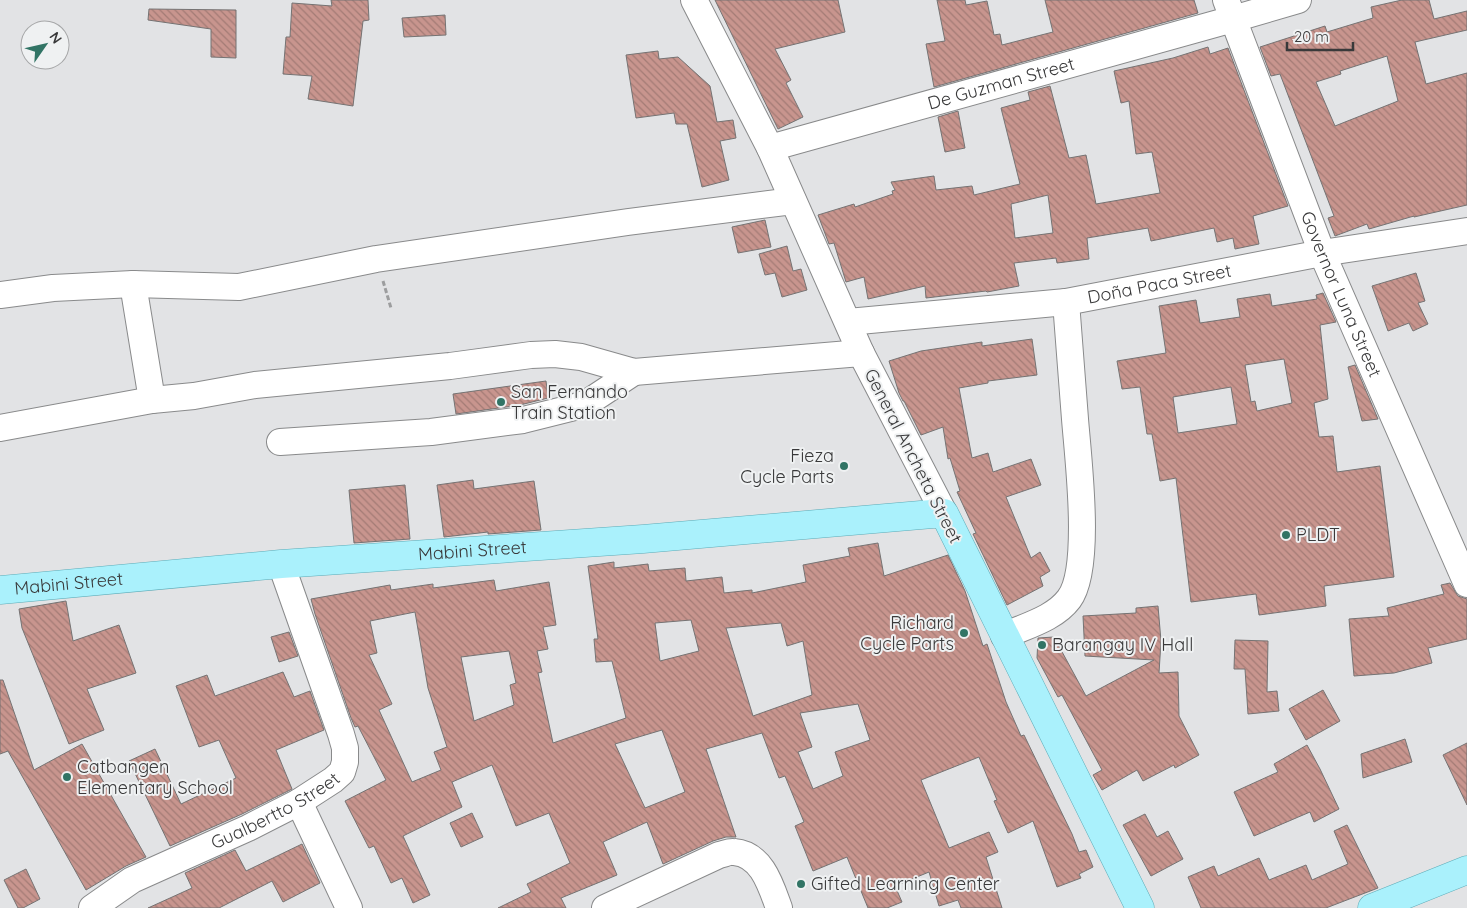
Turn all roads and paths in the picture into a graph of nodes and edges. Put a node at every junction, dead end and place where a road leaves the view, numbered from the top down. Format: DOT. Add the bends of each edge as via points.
graph roads {
  1 [pos="694,0"];
  2 [pos="1298,0"];
  3 [pos="1230,10"];
  4 [pos="770,148"];
  5 [pos="793,201"];
  6 [pos="1467,231"];
  7 [pos="1322,253"];
  8 [pos="133,284"];
  9 [pos="0,295"];
  10 [pos="1066,302"];
  11 [pos="848,322"];
  12 [pos="861,354"];
  13 [pos="634,372"];
  14 [pos="152,400"];
  15 [pos="0,428"];
  16 [pos="280,442"];
  17 [pos="944,513"];
  18 [pos="281,564"];
  19 [pos="1467,584"];
  20 [pos="0,590"];
  21 [pos="1004,636"];
  22 [pos="299,802"];
  23 [pos="1467,870"];
  24 [pos="92,908"];
  25 [pos="349,908"];
  26 [pos="605,908"];
  27 [pos="780,908"];
  28 [pos="1140,908"];
  29 [pos="1372,908"];
  1 -- 4 [label="street, General Ancheta Street"];
  2 -- 3 [label="street, De Guzman Street"];
  3 -- 4 [label="street, De Guzman Street"];
  3 -- 7 [label="street, Governor Luna Street"];
  4 -- 5 [label="street, General Ancheta Street"];
  5 -- 8 [label="street" via="376,259 239,287"];
  5 -- 11 [label="street, General Ancheta Street"];
  6 -- 7 [label="street, Doña Paca Street"];
  7 -- 10 [label="street, Doña Paca Street"];
  7 -- 19 [label="street, Governor Luna Street"];
  8 -- 9 [label="street" via="53,288"];
  8 -- 14 [label="street"];
  10 -- 11 [label="street, Doña Paca Street"];
  10 -- 21 [label="street" via="1081,506 1078,577 1071,597 1060,610"];
  11 -- 12 [label="street, General Ancheta Street"];
  12 -- 13 [label="street"];
  12 -- 17 [label="street, General Ancheta Street"];
  13 -- 14 [label="street" via="581,357 531,355 255,385"];
  13 -- 16 [label="street" via="587,403 523,420 431,432"];
  14 -- 15 [label="street"];
  17 -- 18 [label="main road, Mabini Street" via="653,538"];
  17 -- 21 [label="main road, General Ancheta Street"];
  18 -- 20 [label="main road, Mabini Street"];
  18 -- 22 [label="street, Gualbertto Street" via="345,748 342,772"];
  21 -- 28 [label="main road, General Ancheta Street"];
  22 -- 24 [label="street, Gualbertto Street" via="132,880"];
  22 -- 25 [label="street"];
  23 -- 29 [label="main road"];
  26 -- 27 [label="street" via="733,851 755,860"];
}
